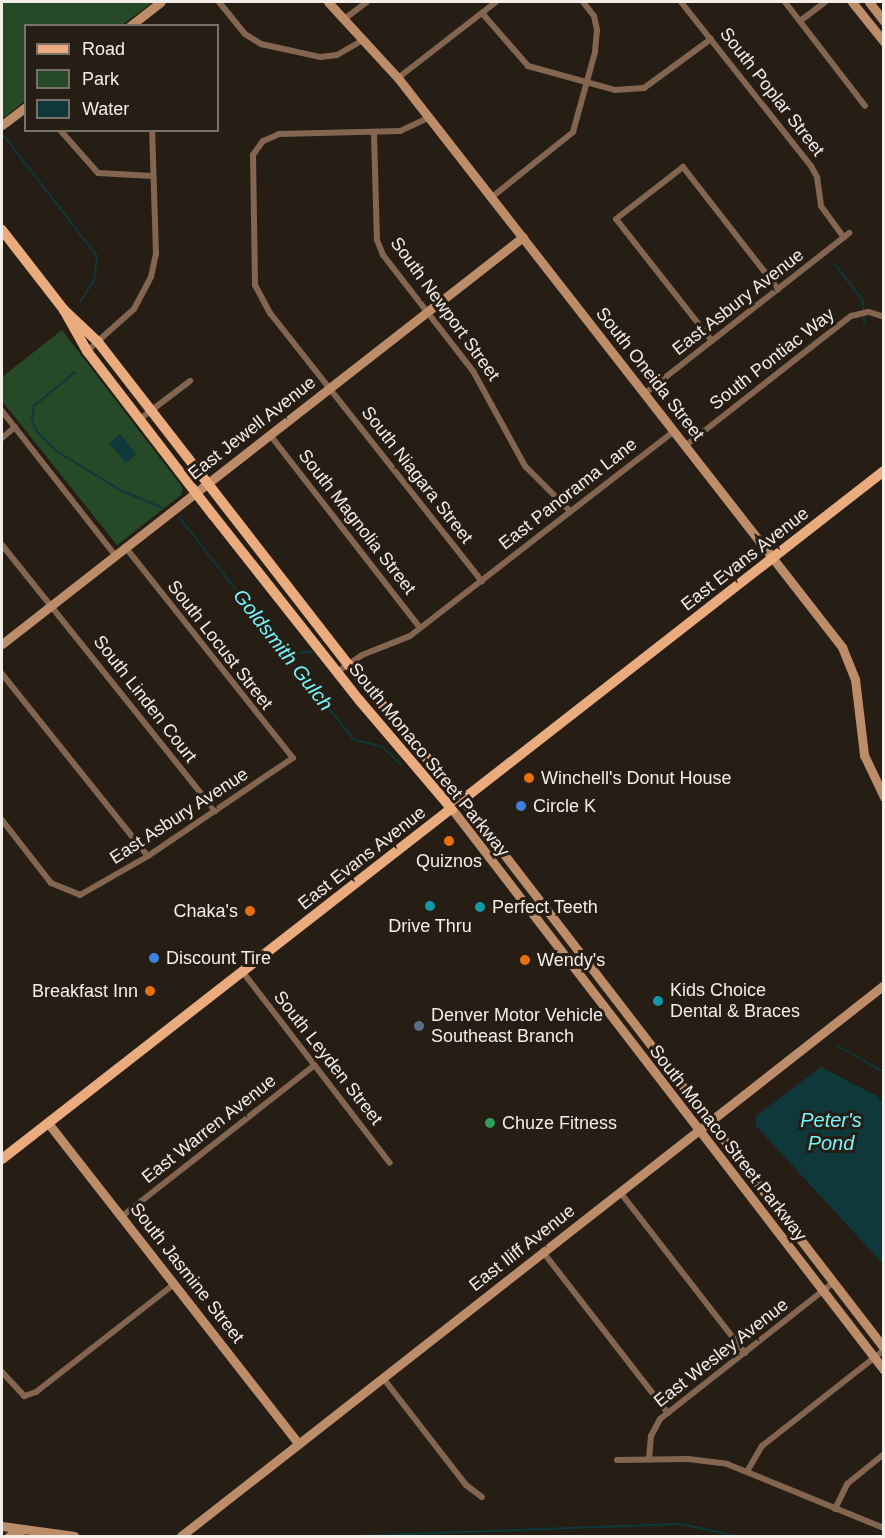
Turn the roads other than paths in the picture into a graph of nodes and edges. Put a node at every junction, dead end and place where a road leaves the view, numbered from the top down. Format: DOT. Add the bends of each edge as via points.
graph roads {
  1 [pos="161,2"];
  2 [pos="219,2"];
  3 [pos="328,2"];
  4 [pos="367,2"];
  5 [pos="496,2"];
  6 [pos="583,2"];
  7 [pos="681,2"];
  8 [pos="785,2"];
  9 [pos="825,2"];
  10 [pos="852,2"];
  11 [pos="869,2"];
  12 [pos="482,13"];
  13 [pos="343,20"];
  14 [pos="800,21"];
  15 [pos="884,21"];
  16 [pos="133,24"];
  17 [pos="711,39"];
  18 [pos="363,40"];
  19 [pos="884,42"];
  20 [pos="398,78"];
  21 [pos="587,83"];
  22 [pos="866,106"];
  23 [pos="24,108"];
  24 [pos="428,118"];
  25 [pos="2,125"];
  26 [pos="62,132"];
  27 [pos="152,132"];
  28 [pos="374,134"];
  29 [pos="153,176"];
  30 [pos="492,197"];
  31 [pos="2,230"];
  32 [pos="847,235"];
  33 [pos="523,237"];
  34 [pos="778,290"];
  35 [pos="64,310"];
  36 [pos="426,313"];
  37 [pos="884,317"];
  38 [pos="712,341"];
  39 [pos="98,342"];
  40 [pos="87,351"];
  41 [pos="190,381"];
  42 [pos="329,388"];
  43 [pos="644,394"];
  44 [pos="2,411"];
  45 [pos="151,411"];
  46 [pos="140,419"];
  47 [pos="15,428"];
  48 [pos="674,431"];
  49 [pos="270,435"];
  50 [pos="2,438"];
  51 [pos="685,446"];
  52 [pos="884,471"];
  53 [pos="208,484"];
  54 [pos="197,492"];
  55 [pos="570,511"];
  56 [pos="2,545"];
  57 [pos="125,548"];
  58 [pos="115,555"];
  59 [pos="773,559"];
  60 [pos="482,581"];
  61 [pos="53,604"];
  62 [pos="420,628"];
  63 [pos="2,644"];
  64 [pos="348,664"];
  65 [pos="337,672"];
  66 [pos="2,674"];
  67 [pos="293,758"];
  68 [pos="884,797"];
  69 [pos="463,801"];
  70 [pos="452,809"];
  71 [pos="215,811"];
  72 [pos="2,820"];
  73 [pos="148,856"];
  74 [pos="242,971"];
  75 [pos="884,984"];
  76 [pos="315,1065"];
  77 [pos="708,1122"];
  78 [pos="48,1123"];
  79 [pos="697,1131"];
  80 [pos="2,1159"];
  81 [pos="390,1163"];
  82 [pos="620,1192"];
  83 [pos="122,1217"];
  84 [pos="543,1252"];
  85 [pos="833,1283"];
  86 [pos="174,1284"];
  87 [pos="822,1292"];
  88 [pos="884,1349"];
  89 [pos="745,1353"];
  90 [pos="874,1358"];
  91 [pos="884,1370"];
  92 [pos="2,1372"];
  93 [pos="383,1378"];
  94 [pos="668,1413"];
  95 [pos="299,1444"];
  96 [pos="884,1454"];
  97 [pos="649,1459"];
  98 [pos="617,1461"];
  99 [pos="748,1470"];
  100 [pos="482,1497"];
  101 [pos="835,1509"];
  102 [pos="2,1526"];
  103 [pos="27,1528"];
  104 [pos="884,1528"];
  105 [pos="9,1536"];
  106 [pos="74,1536"];
  107 [pos="181,1536"];
  1 -- 16 [label="street"];
  2 -- 18 [label="street" via="245,34 261,44 321,57 337,55"];
  3 -- 13 [label="street, South Oneida Street"];
  4 -- 13 [label="street"];
  5 -- 12 [label="street"];
  6 -- 21 [label="street" via="594,16 597,30"];
  7 -- 17 [label="street, South Poplar Street"];
  8 -- 14 [label="street"];
  9 -- 14 [label="street"];
  10 -- 19 [label="street"];
  11 -- 15 [label="street"];
  12 -- 20 [label="street"];
  12 -- 21 [label="street" via="528,66"];
  13 -- 18 [label="street, South Oneida Street"];
  14 -- 22 [label="street"];
  17 -- 21 [label="street" via="644,88 615,90"];
  17 -- 32 [label="street, South Poplar Street" via="811,166 817,177 821,206"];
  18 -- 20 [label="street, South Oneida Street"];
  20 -- 24 [label="street, South Oneida Street"];
  21 -- 30 [label="street" via="573,132"];
  23 -- 25 [label="street"];
  24 -- 28 [label="street, South Niagara Street" via="412,128"];
  24 -- 30 [label="street, South Oneida Street"];
  26 -- 29 [label="street" via="98,172"];
  27 -- 29 [label="street"];
  28 -- 36 [label="street, South Newport Street" via="377,240 383,255"];
  28 -- 42 [label="street, South Niagara Street" via="279,134 263,141 253,155 255,285 261,302"];
  29 -- 39 [label="street" via="156,254 151,277 134,309"];
  30 -- 33 [label="street, South Oneida Street"];
  31 -- 35 [label="main road, South Monaco Street Parkway"];
  32 -- 34 [label="street, East Asbury Avenue"];
  33 -- 36 [label="street, East Jewell Avenue"];
  33 -- 43 [label="street, South Oneida Street"];
  34 -- 38 [label="street, East Asbury Avenue"];
  34 -- 38 [label="street" via="683,167 616,219"];
  35 -- 39 [label="main road, South Monaco Street Parkway"];
  35 -- 40 [label="main road, South Monaco Street Parkway"];
  36 -- 42 [label="street, East Jewell Avenue"];
  36 -- 55 [label="street, South Newport Street" via="479,380 525,466"];
  37 -- 51 [label="street, South Pontiac Way" via="865,312 848,319"];
  38 -- 43 [label="street, East Asbury Avenue"];
  39 -- 40 [label="street"];
  39 -- 45 [label="main road, South Monaco Street Parkway"];
  40 -- 46 [label="main road, South Monaco Street Parkway"];
  41 -- 45 [label="street"];
  42 -- 49 [label="street, East Jewell Avenue"];
  42 -- 60 [label="street, South Niagara Street"];
  43 -- 48 [label="street, South Oneida Street"];
  44 -- 47 [label="street"];
  45 -- 46 [label="street"];
  45 -- 53 [label="main road, South Monaco Street Parkway"];
  46 -- 54 [label="main road, South Monaco Street Parkway"];
  47 -- 50 [label="street"];
  47 -- 58 [label="street"];
  48 -- 51 [label="street, South Oneida Street"];
  48 -- 55 [label="street, East Panorama Lane"];
  49 -- 53 [label="street, East Jewell Avenue"];
  49 -- 62 [label="street, South Magnolia Street"];
  51 -- 59 [label="street, South Oneida Street"];
  52 -- 59 [label="main road, East Evans Avenue"];
  53 -- 54 [label="street, East Jewell Avenue"];
  53 -- 64 [label="main road, South Monaco Street Parkway"];
  54 -- 57 [label="street, East Jewell Avenue"];
  54 -- 65 [label="main road, South Monaco Street Parkway"];
  55 -- 60 [label="street, East Panorama Lane"];
  56 -- 61 [label="street, South Linden Court" via="42,598"];
  57 -- 58 [label="street, East Jewell Avenue"];
  57 -- 67 [label="street, South Locust Street"];
  58 -- 61 [label="street, East Jewell Avenue"];
  59 -- 68 [label="street, South Oneida Street" via="849,658 864,755"];
  59 -- 69 [label="main road, East Evans Avenue"];
  60 -- 62 [label="street"];
  61 -- 63 [label="street, East Jewell Avenue"];
  61 -- 71 [label="street, South Linden Court"];
  62 -- 64 [label="street" via="400,642 368,652"];
  64 -- 65 [label="street"];
  64 -- 69 [label="main road, South Monaco Street Parkway"];
  65 -- 70 [label="main road, South Monaco Street Parkway"];
  66 -- 73 [label="street"];
  67 -- 71 [label="street, East Asbury Avenue"];
  69 -- 70 [label="main road, East Evans Avenue"];
  69 -- 77 [label="street, South Monaco Street Parkway"];
  70 -- 74 [label="main road, East Evans Avenue"];
  70 -- 79 [label="street, South Monaco Street Parkway"];
  71 -- 73 [label="street, East Asbury Avenue"];
  72 -- 73 [label="street, East Asbury Avenue" via="51,883 80,896"];
  74 -- 76 [label="street, South Leyden Street"];
  74 -- 78 [label="main road, East Evans Avenue"];
  75 -- 77 [label="street, East Iliff Avenue"];
  76 -- 81 [label="street, South Leyden Street"];
  76 -- 83 [label="street, East Warren Avenue"];
  77 -- 79 [label="street, East Iliff Avenue"];
  77 -- 85 [label="street, South Monaco Street Parkway"];
  78 -- 80 [label="main road, East Evans Avenue"];
  78 -- 83 [label="street, South Jasmine Street"];
  79 -- 82 [label="street, East Iliff Avenue"];
  79 -- 87 [label="street, South Monaco Street Parkway"];
  82 -- 84 [label="street, East Iliff Avenue"];
  82 -- 89 [label="street"];
  83 -- 86 [label="street, South Jasmine Street"];
  84 -- 93 [label="street, East Iliff Avenue"];
  84 -- 94 [label="street"];
  85 -- 87 [label="street, East Wesley Avenue"];
  85 -- 88 [label="street, South Monaco Street Parkway"];
  86 -- 92 [label="street" via="36,1392 24,1396"];
  86 -- 95 [label="street, South Jasmine Street"];
  87 -- 89 [label="street, East Wesley Avenue"];
  87 -- 90 [label="street, South Monaco Street Parkway"];
  88 -- 90 [label="street"];
  89 -- 94 [label="street, East Wesley Avenue"];
  90 -- 91 [label="street, South Monaco Street Parkway"];
  90 -- 99 [label="street" via="762,1446"];
  93 -- 95 [label="street, East Iliff Avenue"];
  93 -- 100 [label="street" via="466,1485"];
  94 -- 97 [label="street, East Wesley Avenue" via="651,1436"];
  95 -- 107 [label="street, East Iliff Avenue"];
  96 -- 101 [label="street" via="847,1484"];
  97 -- 98 [label="street"];
  97 -- 99 [label="street" via="707,1460"];
  99 -- 101 [label="street"];
  101 -- 104 [label="street"];
  102 -- 103 [label="street"];
  103 -- 105 [label="street"];
  103 -- 106 [label="street"];
}
